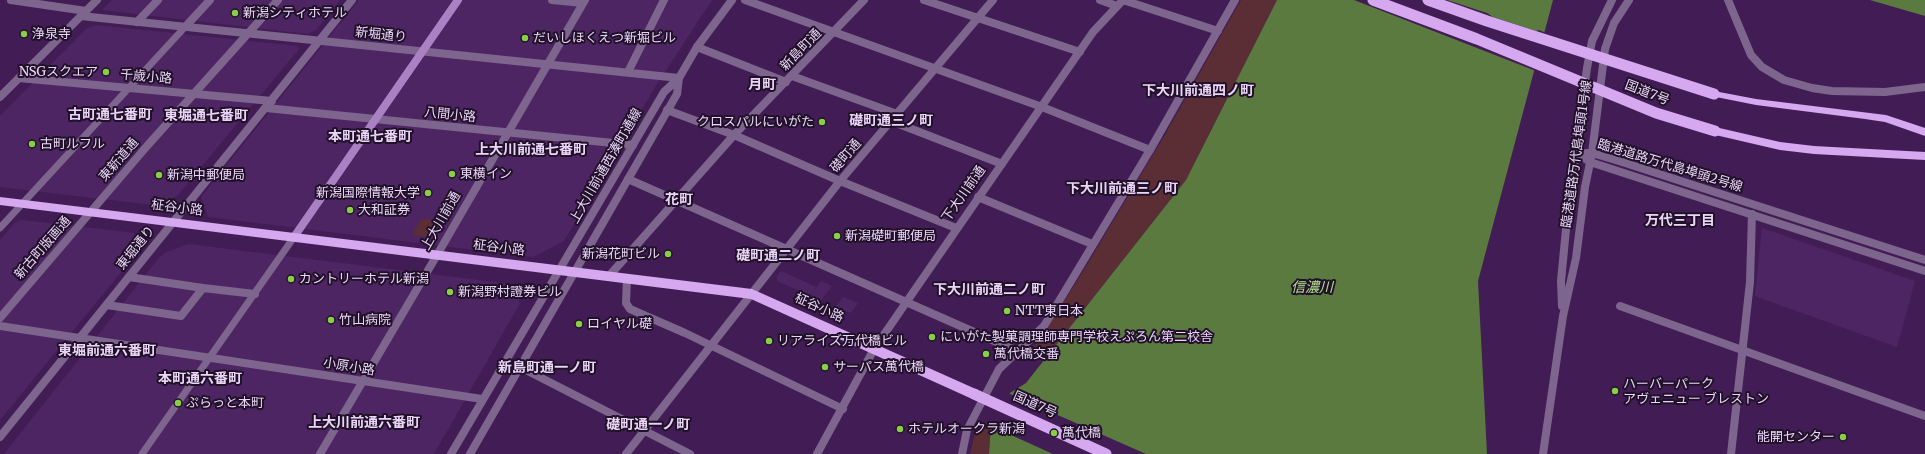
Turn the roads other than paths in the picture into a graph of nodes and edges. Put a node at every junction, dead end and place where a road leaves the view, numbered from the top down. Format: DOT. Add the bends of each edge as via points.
graph roads {
  1 [pos="11,0"];
  2 [pos="97,0"];
  3 [pos="158,0"];
  4 [pos="210,0"];
  5 [pos="278,0"];
  6 [pos="352,0"];
  7 [pos="458,0"];
  8 [pos="552,0"];
  9 [pos="664,0"];
  10 [pos="732,0"];
  11 [pos="745,0"];
  12 [pos="864,0"];
  13 [pos="924,0"];
  14 [pos="993,0"];
  15 [pos="1100,0"];
  16 [pos="1123,0"];
  17 [pos="1235,0"];
  18 [pos="1373,0"];
  19 [pos="1428,0"];
  20 [pos="1612,0"];
  21 [pos="1629,0"];
  22 [pos="1728,0"];
  23 [pos="584,2"];
  24 [pos="1117,6"];
  25 [pos="84,13"];
  26 [pos="977,18"];
  27 [pos="137,22"];
  28 [pos="185,27"];
  29 [pos="1218,31"];
  30 [pos="834,32"];
  31 [pos="247,33"];
  32 [pos="320,41"];
  33 [pos="697,47"];
  34 [pos="423,51"];
  35 [pos="1080,52"];
  36 [pos="547,64"];
  37 [pos="935,68"];
  38 [pos="628,72"];
  39 [pos="19,78"];
  40 [pos="679,78"];
  41 [pos="789,79"];
  42 [pos="130,87"];
  43 [pos="1925,87"];
  44 [pos="194,93"];
  45 [pos="0,97"];
  46 [pos="272,101"];
  47 [pos="1042,107"];
  48 [pos="266,108"];
  49 [pos="667,110"];
  50 [pos="897,114"];
  51 [pos="376,120"];
  52 [pos="891,122"];
  53 [pos="1925,132"];
  54 [pos="508,133"];
  55 [pos="734,135"];
  56 [pos="633,145"];
  57 [pos="1150,150"];
  58 [pos="1576,153"];
  59 [pos="1592,153"];
  60 [pos="1925,158"];
  61 [pos="1590,162"];
  62 [pos="1002,164"];
  63 [pos="628,179"];
  64 [pos="840,181"];
  65 [pos="978,197"];
  66 [pos="676,200"];
  67 [pos="0,202"];
  68 [pos="22,204"];
  69 [pos="90,212"];
  70 [pos="1752,214"];
  71 [pos="173,223"];
  72 [pos="0,228"];
  73 [pos="956,228"];
  74 [pos="294,238"];
  75 [pos="1092,244"];
  76 [pos="788,249"];
  77 [pos="436,255"];
  78 [pos="1925,260"];
  79 [pos="559,270"];
  80 [pos="1925,271"];
  81 [pos="575,272"];
  82 [pos="609,276"];
  83 [pos="129,277"];
  84 [pos="627,278"];
  85 [pos="203,288"];
  86 [pos="255,294"];
  87 [pos="752,294"];
  88 [pos="906,301"];
  89 [pos="107,305"];
  90 [pos="1620,306"];
  91 [pos="1,316"];
  92 [pos="1563,316"];
  93 [pos="0,326"];
  94 [pos="80,338"];
  95 [pos="711,346"];
  96 [pos="874,349"];
  97 [pos="1017,351"];
  98 [pos="1744,351"];
  99 [pos="211,357"];
  100 [pos="520,367"];
  101 [pos="362,382"];
  102 [pos="974,394"];
  103 [pos="482,400"];
  104 [pos="843,409"];
  105 [pos="1925,416"];
  106 [pos="645,431"];
  107 [pos="0,437"];
  108 [pos="142,454"];
  109 [pos="320,454"];
  110 [pos="451,454"];
  111 [pos="470,454"];
  112 [pos="626,454"];
  113 [pos="690,454"];
  114 [pos="817,454"];
  115 [pos="962,454"];
  116 [pos="1106,454"];
  117 [pos="1543,454"];
  118 [pos="1731,454"];
  1 -- 25 [label="street, 新堀通り"];
  2 -- 25 [label="street"];
  3 -- 27 [label="street"];
  4 -- 28 [label="street"];
  5 -- 31 [label="street, 東新道通"];
  6 -- 32 [label="street, 東堀通り"];
  7 -- 34 [label="main road"];
  8 -- 23 [label="street"];
  9 -- 38 [label="street"];
  10 -- 33 [label="street, 上大川前通西湊町通線"];
  11 -- 30 [label="street"];
  12 -- 30 [label="street, 新島町通"];
  13 -- 26 [label="street"];
  14 -- 26 [label="street, 礎町通"];
  15 -- 24 [label="street"];
  16 -- 24 [label="street, 下大川前通"];
  16 -- 29 [label="street"];
  17 -- 29 [label="street"];
  18 -- 60 [label="highway, 国道7号, bridge" via="1477,39 1650,110 1715,132 1780,146 1914,154"];
  19 -- 53 [label="highway, 国道7号, bridge" via="1714,94 1756,102 1843,111 1910,126"];
  20 -- 58 [label="street, 臨港道路万代島埠頭1号線" via="1592,41"];
  21 -- 59 [label="street, 臨港道路万代島埠頭1号線" via="1614,23 1604,49"];
  22 -- 43 [label="street" via="1751,55 1762,67 1784,80 1812,88 1845,91 1889,92"];
  23 -- 36 [label="street, 上大川前通"];
  24 -- 35 [label="street, 下大川前通" via="1102,21"];
  25 -- 27 [label="street, 新堀通り"];
  25 -- 39 [label="street"];
  26 -- 35 [label="street"];
  26 -- 37 [label="street, 礎町通"];
  27 -- 28 [label="street, 新堀通り"];
  28 -- 31 [label="street, 新堀通り"];
  28 -- 42 [label="street"];
  29 -- 57 [label="street"];
  30 -- 37 [label="street"];
  30 -- 41 [label="street, 新島町通"];
  31 -- 32 [label="street, 新堀通り"];
  31 -- 44 [label="street, 東新道通"];
  32 -- 34 [label="street, 新堀通り"];
  32 -- 46 [label="street, 東堀通り"];
  33 -- 40 [label="street, 上大川前通西湊町通線"];
  33 -- 41 [label="street"];
  34 -- 36 [label="street, 新堀通り"];
  34 -- 51 [label="main road"];
  35 -- 47 [label="street, 下大川前通"];
  36 -- 38 [label="street, 新堀通り"];
  36 -- 54 [label="street, 上大川前通"];
  37 -- 47 [label="street"];
  37 -- 50 [label="street, 礎町通"];
  38 -- 40 [label="street, 新堀通り"];
  39 -- 42 [label="street, 千歳小路"];
  39 -- 45 [label="street"];
  40 -- 49 [label="street, 上大川前通西湊町通線" via="676,94"];
  40 -- 56 [label="street, 上大川前通西湊町通線" via="664,92"];
  41 -- 50 [label="street"];
  41 -- 55 [label="street, 新島町通"];
  42 -- 44 [label="street, 千歳小路"];
  42 -- 68 [label="street"];
  44 -- 46 [label="street, 千歳小路"];
  44 -- 69 [label="street, 東新道通"];
  46 -- 48 [label="street, 東堀通り"];
  47 -- 57 [label="street"];
  47 -- 62 [label="street, 下大川前通"];
  48 -- 51 [label="street, 八間小路"];
  48 -- 71 [label="street, 東堀通り"];
  49 -- 55 [label="street"];
  49 -- 63 [label="street, 上大川前通西湊町通線"];
  50 -- 52 [label="street, 礎町通"];
  51 -- 54 [label="street, 八間小路"];
  51 -- 74 [label="main road"];
  52 -- 62 [label="street"];
  52 -- 64 [label="street, 礎町通"];
  54 -- 56 [label="street, 八間小路"];
  54 -- 77 [label="street, 上大川前通"];
  55 -- 64 [label="street"];
  55 -- 66 [label="street, 新島町通"];
  56 -- 79 [label="street, 上大川前通西湊町通線"];
  57 -- 75 [label="street"];
  58 -- 59 [label="street, 臨港道路万代島埠頭2号線"];
  58 -- 61 [label="street, 臨港道路万代島埠頭2号線"];
  58 -- 92 [label="street, 臨港道路万代島埠頭1号線" via="1562,267"];
  59 -- 61 [label="street, 臨港道路万代島埠頭1号線"];
  59 -- 78 [label="street, 臨港道路万代島埠頭2号線"];
  61 -- 70 [label="street, 臨港道路万代島埠頭2号線"];
  61 -- 92 [label="street, 臨港道路万代島埠頭1号線" via="1584,187 1576,258"];
  62 -- 65 [label="street, 下大川前通"];
  63 -- 66 [label="street"];
  63 -- 81 [label="street, 上大川前通西湊町通線"];
  64 -- 73 [label="street"];
  64 -- 76 [label="street, 礎町通"];
  65 -- 73 [label="street, 下大川前通"];
  65 -- 75 [label="street"];
  66 -- 76 [label="street"];
  66 -- 82 [label="street, 新島町通"];
  67 -- 68 [label="highway, 柾谷小路"];
  68 -- 69 [label="highway, 柾谷小路"];
  68 -- 72 [label="street"];
  69 -- 71 [label="highway, 柾谷小路"];
  69 -- 91 [label="street, 新古町版画通"];
  70 -- 80 [label="street, 臨港道路万代島埠頭2号線"];
  70 -- 98 [label="street"];
  71 -- 74 [label="highway, 柾谷小路"];
  71 -- 83 [label="street, 東堀通り"];
  73 -- 88 [label="street, 下大川前通"];
  74 -- 77 [label="highway, 柾谷小路"];
  74 -- 86 [label="street"];
  75 -- 97 [label="street" via="1044,326"];
  76 -- 87 [label="street, 礎町通"];
  76 -- 88 [label="street"];
  77 -- 79 [label="highway, 柾谷小路"];
  77 -- 101 [label="street, 上大川前通"];
  79 -- 81 [label="highway, 柾谷小路"];
  79 -- 103 [label="street, 上大川前通西湊町通線"];
  81 -- 82 [label="highway, 柾谷小路"];
  81 -- 100 [label="street, 上大川前通西湊町通線"];
  82 -- 84 [label="highway, 柾谷小路"];
  83 -- 85 [label="street"];
  83 -- 89 [label="street, 東堀通り"];
  84 -- 87 [label="highway, 柾谷小路"];
  84 -- 95 [label="street" via="626,303 630,309"];
  85 -- 86 [label="street"];
  85 -- 89 [label="street" via="181,316"];
  86 -- 99 [label="street"];
  87 -- 95 [label="street, 礎町通"];
  87 -- 96 [label="highway, 柾谷小路"];
  88 -- 96 [label="street, 下大川前通"];
  88 -- 97 [label="street"];
  89 -- 94 [label="street, 東堀通り"];
  90 -- 98 [label="street"];
  92 -- 117 [label="street, 臨港道路万代島埠頭1号線"];
  93 -- 94 [label="street, 小原小路"];
  94 -- 99 [label="street, 小原小路"];
  94 -- 107 [label="street, 東堀通り"];
  95 -- 104 [label="street"];
  95 -- 106 [label="street, 礎町通"];
  96 -- 102 [label="highway, 柾谷小路"];
  96 -- 104 [label="street, 下大川前通"];
  97 -- 115 [label="street" via="999,370 967,430"];
  98 -- 105 [label="street"];
  98 -- 118 [label="street"];
  99 -- 101 [label="street, 小原小路"];
  99 -- 108 [label="street"];
  100 -- 106 [label="street"];
  100 -- 111 [label="street, 上大川前通西湊町通線"];
  101 -- 103 [label="street, 小原小路"];
  101 -- 109 [label="street, 上大川前通"];
  102 -- 116 [label="highway, 国道7号, bridge"];
  103 -- 110 [label="street, 上大川前通西湊町通線"];
  104 -- 114 [label="street, 下大川前通"];
  106 -- 112 [label="street, 礎町通"];
  106 -- 113 [label="street"];
}
